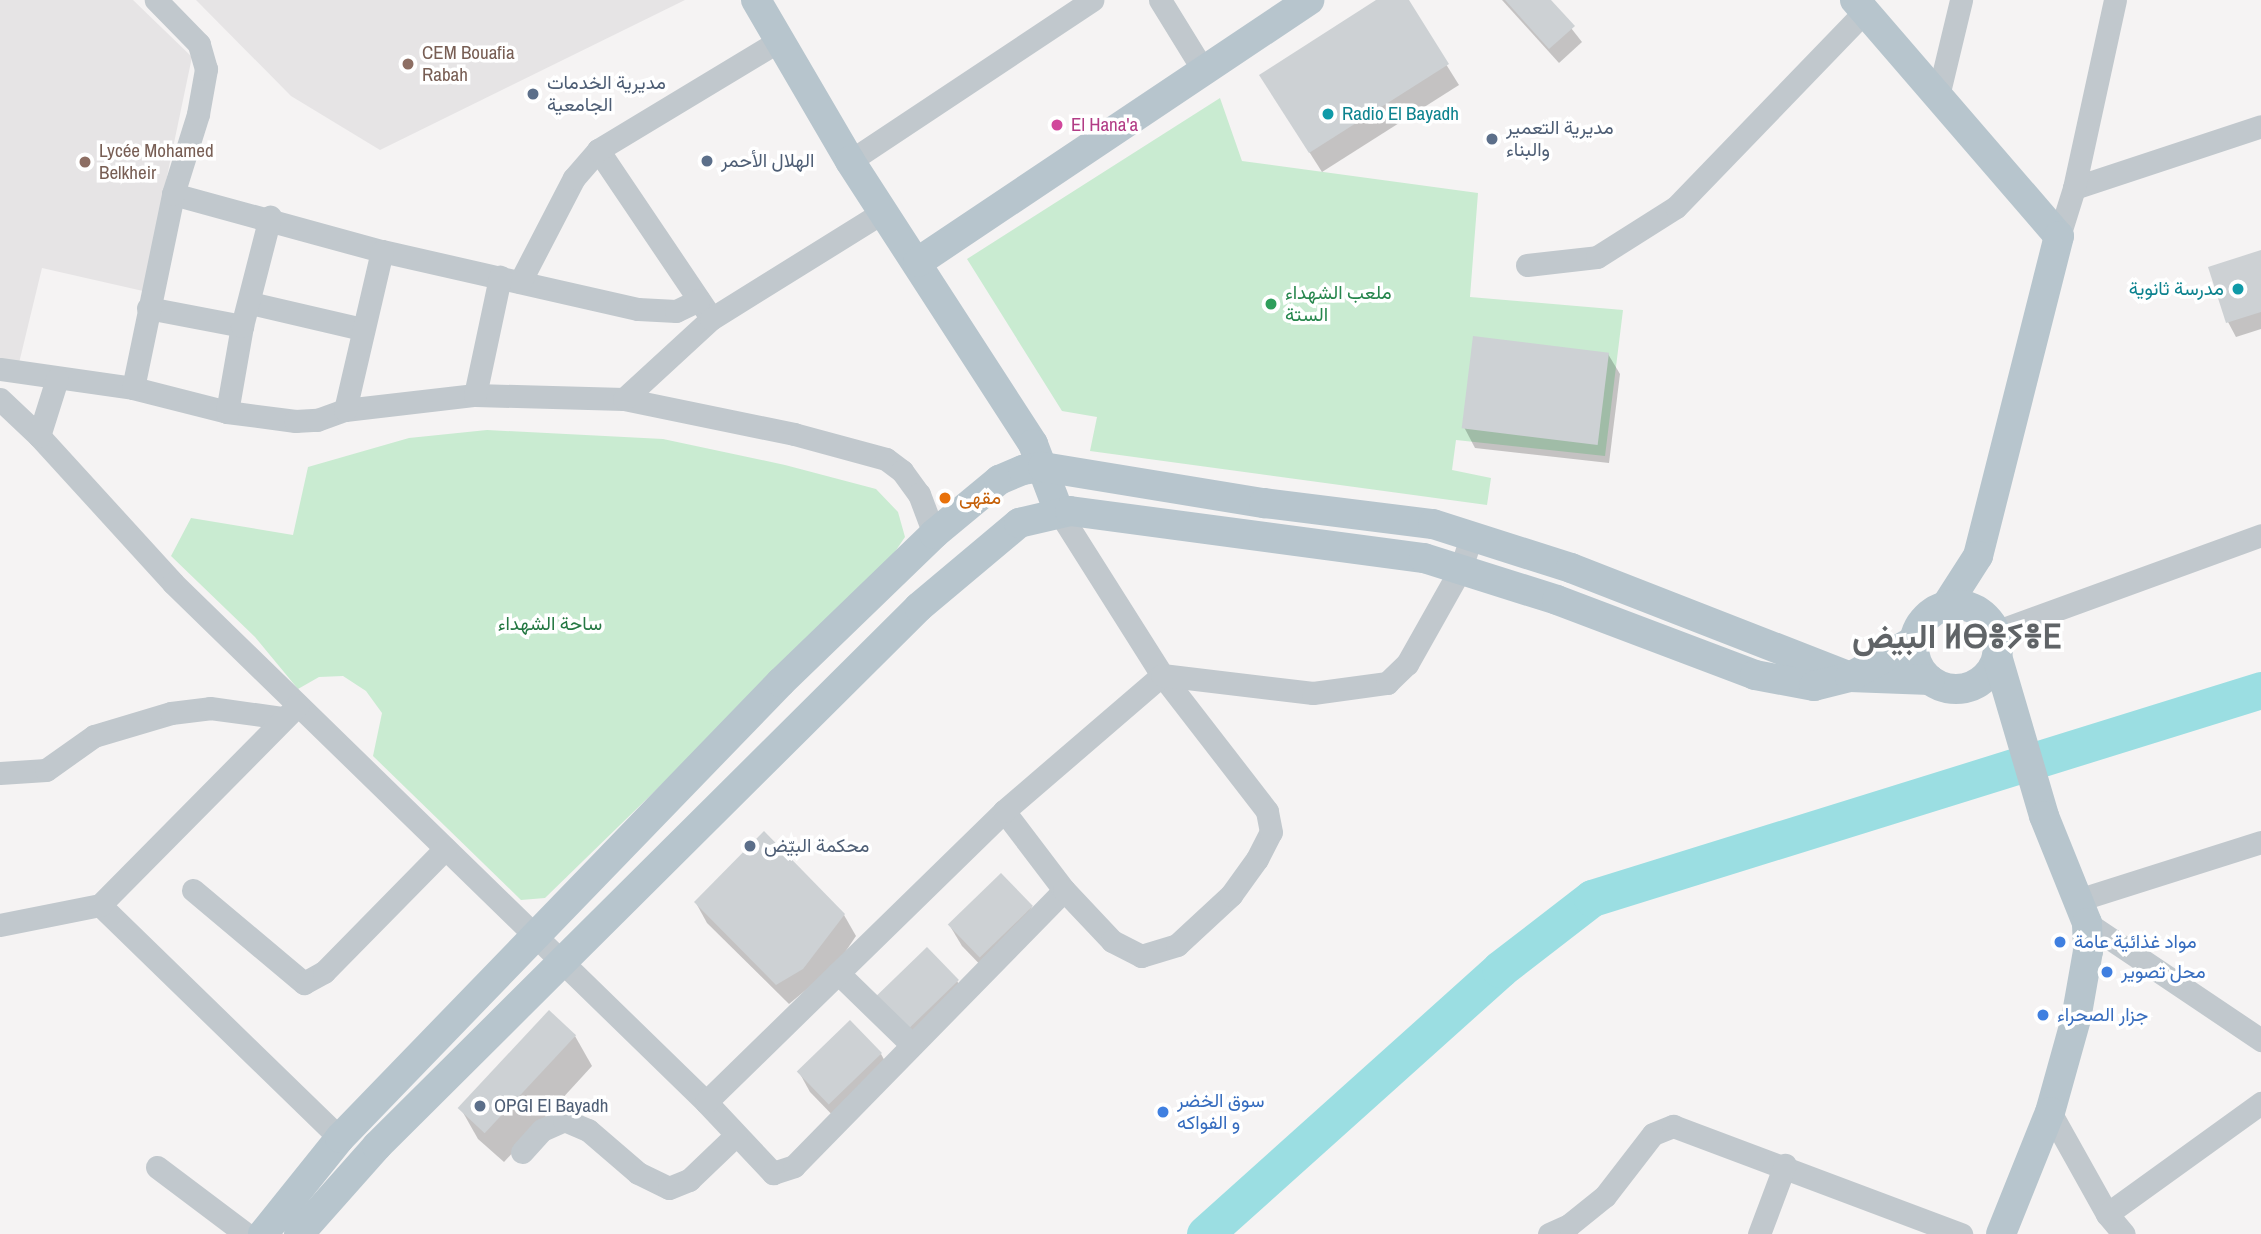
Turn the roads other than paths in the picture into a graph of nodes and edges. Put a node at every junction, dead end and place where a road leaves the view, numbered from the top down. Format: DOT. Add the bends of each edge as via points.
graph roads {
  1 [pos="156,0"];
  2 [pos="756,0"];
  3 [pos="1092,0"];
  4 [pos="1160,0"];
  5 [pos="1309,0"];
  6 [pos="1961,0"];
  7 [pos="2115,0"];
  8 [pos="1860,6"];
  9 [pos="779,41"];
  10 [pos="1203,70"];
  11 [pos="1938,96"];
  12 [pos="2261,126"];
  13 [pos="598,150"];
  14 [pos="850,161"];
  15 [pos="2074,188"];
  16 [pos="173,194"];
  17 [pos="883,212"];
  18 [pos="270,217"];
  19 [pos="2059,236"];
  20 [pos="382,251"];
  21 [pos="918,262"];
  22 [pos="1527,265"];
  23 [pos="510,279"];
  24 [pos="250,303"];
  25 [pos="148,308"];
  26 [pos="705,310"];
  27 [pos="242,326"];
  28 [pos="362,329"];
  29 [pos="0,369"];
  30 [pos="57,379"];
  31 [pos="132,388"];
  32 [pos="475,396"];
  33 [pos="624,399"];
  34 [pos="0,400"];
  35 [pos="345,410"];
  36 [pos="227,412"];
  37 [pos="39,436"];
  38 [pos="1044,467"];
  39 [pos="1059,512"];
  40 [pos="934,534"];
  41 [pos="1472,535"];
  42 [pos="2261,535"];
  43 [pos="1978,556"];
  44 [pos="1461,568"];
  45 [pos="1946,606"];
  46 [pos="1990,633"];
  47 [pos="1915,640"];
  48 [pos="1162,675"];
  49 [pos="1850,677"];
  50 [pos="1930,680"];
  51 [pos="1969,686"];
  52 [pos="291,712"];
  53 [pos="2011,715"];
  54 [pos="0,773"];
  55 [pos="1004,811"];
  56 [pos="630,836"];
  57 [pos="2261,842"];
  58 [pos="445,849"];
  59 [pos="656,868"];
  60 [pos="193,890"];
  61 [pos="1064,890"];
  62 [pos="100,905"];
  63 [pos="2082,912"];
  64 [pos="0,925"];
  65 [pos="535,937"];
  66 [pos="562,961"];
  67 [pos="838,973"];
  68 [pos="2260,1037"];
  69 [pos="912,1045"];
  70 [pos="706,1102"];
  71 [pos="2261,1103"];
  72 [pos="2050,1112"];
  73 [pos="736,1136"];
  74 [pos="340,1138"];
  75 [pos="522,1152"];
  76 [pos="1785,1165"];
  77 [pos="157,1167"];
  78 [pos="2107,1214"];
  79 [pos="246,1234"];
  80 [pos="263,1234"];
  81 [pos="299,1234"];
  82 [pos="1549,1234"];
  83 [pos="1759,1234"];
  84 [pos="1961,1234"];
  85 [pos="2001,1234"];
  86 [pos="2124,1234"];
  1 -- 16 [label="street" via="199,44 206,69 198,114"];
  2 -- 9 [label="main road"];
  3 -- 14 [label="street"];
  4 -- 10 [label="street"];
  5 -- 10 [label="main road"];
  6 -- 11 [label="street"];
  7 -- 15 [label="street"];
  8 -- 11 [label="main road"];
  8 -- 22 [label="street" via="1676,207 1597,257"];
  9 -- 13 [label="street"];
  9 -- 14 [label="main road"];
  10 -- 21 [label="main road"];
  11 -- 19 [label="main road"];
  12 -- 15 [label="street"];
  13 -- 23 [label="street" via="574,178"];
  13 -- 26 [label="street"];
  14 -- 17 [label="main road"];
  15 -- 19 [label="street"];
  16 -- 18 [label="street"];
  16 -- 25 [label="street"];
  17 -- 21 [label="main road"];
  17 -- 26 [label="street"];
  18 -- 20 [label="street"];
  18 -- 24 [label="street"];
  19 -- 43 [label="main road"];
  20 -- 23 [label="street"];
  20 -- 28 [label="street"];
  21 -- 38 [label="main road"];
  23 -- 26 [label="street" via="638,310"];
  23 -- 32 [label="street"];
  24 -- 27 [label="street"];
  24 -- 28 [label="street"];
  25 -- 27 [label="street"];
  25 -- 31 [label="street"];
  26 -- 33 [label="street"];
  27 -- 36 [label="street"];
  28 -- 35 [label="street"];
  29 -- 30 [label="street"];
  30 -- 31 [label="street"];
  30 -- 37 [label="street"];
  31 -- 36 [label="street"];
  32 -- 33 [label="street"];
  32 -- 35 [label="street"];
  33 -- 40 [label="street" via="794,434 886,459 919,494"];
  34 -- 37 [label="street"];
  35 -- 36 [label="street" via="317,420 295,421"];
  37 -- 52 [label="street"];
  38 -- 39 [label="main road"];
  38 -- 40 [label="main road" via="999,480"];
  38 -- 41 [label="main road" via="1264,503 1433,524"];
  39 -- 44 [label="main road" via="1424,558"];
  39 -- 48 [label="street"];
  39 -- 59 [label="main road" via="1019,523 919,607"];
  40 -- 56 [label="main road"];
  41 -- 44 [label="street"];
  41 -- 49 [label="main road"];
  42 -- 46 [label="street"];
  43 -- 45 [label="main road"];
  43 -- 46 [label="main road"];
  44 -- 48 [label="street" via="1406,664 1387,683 1312,693"];
  44 -- 49 [label="main road" via="1755,675 1814,687"];
  45 -- 46 [label="main road" via="1964,606"];
  45 -- 47 [label="main road" via="1922,622"];
  46 -- 51 [label="main road" via="1987,675"];
  46 -- 53 [label="main road"];
  47 -- 49 [label="main road"];
  47 -- 50 [label="main road" via="1916,659"];
  48 -- 55 [label="street"];
  48 -- 61 [label="street" via="1267,811 1271,822 1268,839 1231,895 1177,945 1155,954 1129,953"];
  49 -- 50 [label="main road"];
  50 -- 51 [label="main road" via="1951,688"];
  51 -- 53 [label="main road"];
  52 -- 54 [label="street" via="210,708 171,713 94,736 46,770"];
  52 -- 58 [label="street"];
  52 -- 62 [label="street"];
  53 -- 63 [label="main road"];
  55 -- 61 [label="street"];
  55 -- 67 [label="street"];
  56 -- 59 [label="main road"];
  56 -- 65 [label="main road"];
  57 -- 63 [label="street"];
  58 -- 60 [label="street" via="324,972 304,983"];
  58 -- 65 [label="street"];
  59 -- 66 [label="main road"];
  61 -- 69 [label="street"];
  62 -- 64 [label="street"];
  62 -- 74 [label="street"];
  63 -- 68 [label="street"];
  63 -- 72 [label="main road" via="2084,985"];
  65 -- 66 [label="street"];
  65 -- 74 [label="main road"];
  66 -- 70 [label="street"];
  66 -- 81 [label="main road" via="377,1146"];
  67 -- 69 [label="street"];
  67 -- 70 [label="street"];
  69 -- 73 [label="street" via="784,1172 765,1169"];
  70 -- 73 [label="street"];
  71 -- 78 [label="street"];
  72 -- 78 [label="street"];
  72 -- 85 [label="main road"];
  73 -- 75 [label="street" via="688,1180 669,1188 638,1173 588,1130 564,1120 542,1130"];
  74 -- 80 [label="main road"];
  76 -- 82 [label="street" via="1689,1129 1663,1128 1605,1196 1569,1225"];
  76 -- 83 [label="street"];
  76 -- 84 [label="street"];
  77 -- 79 [label="street"];
  78 -- 86 [label="street"];
}
